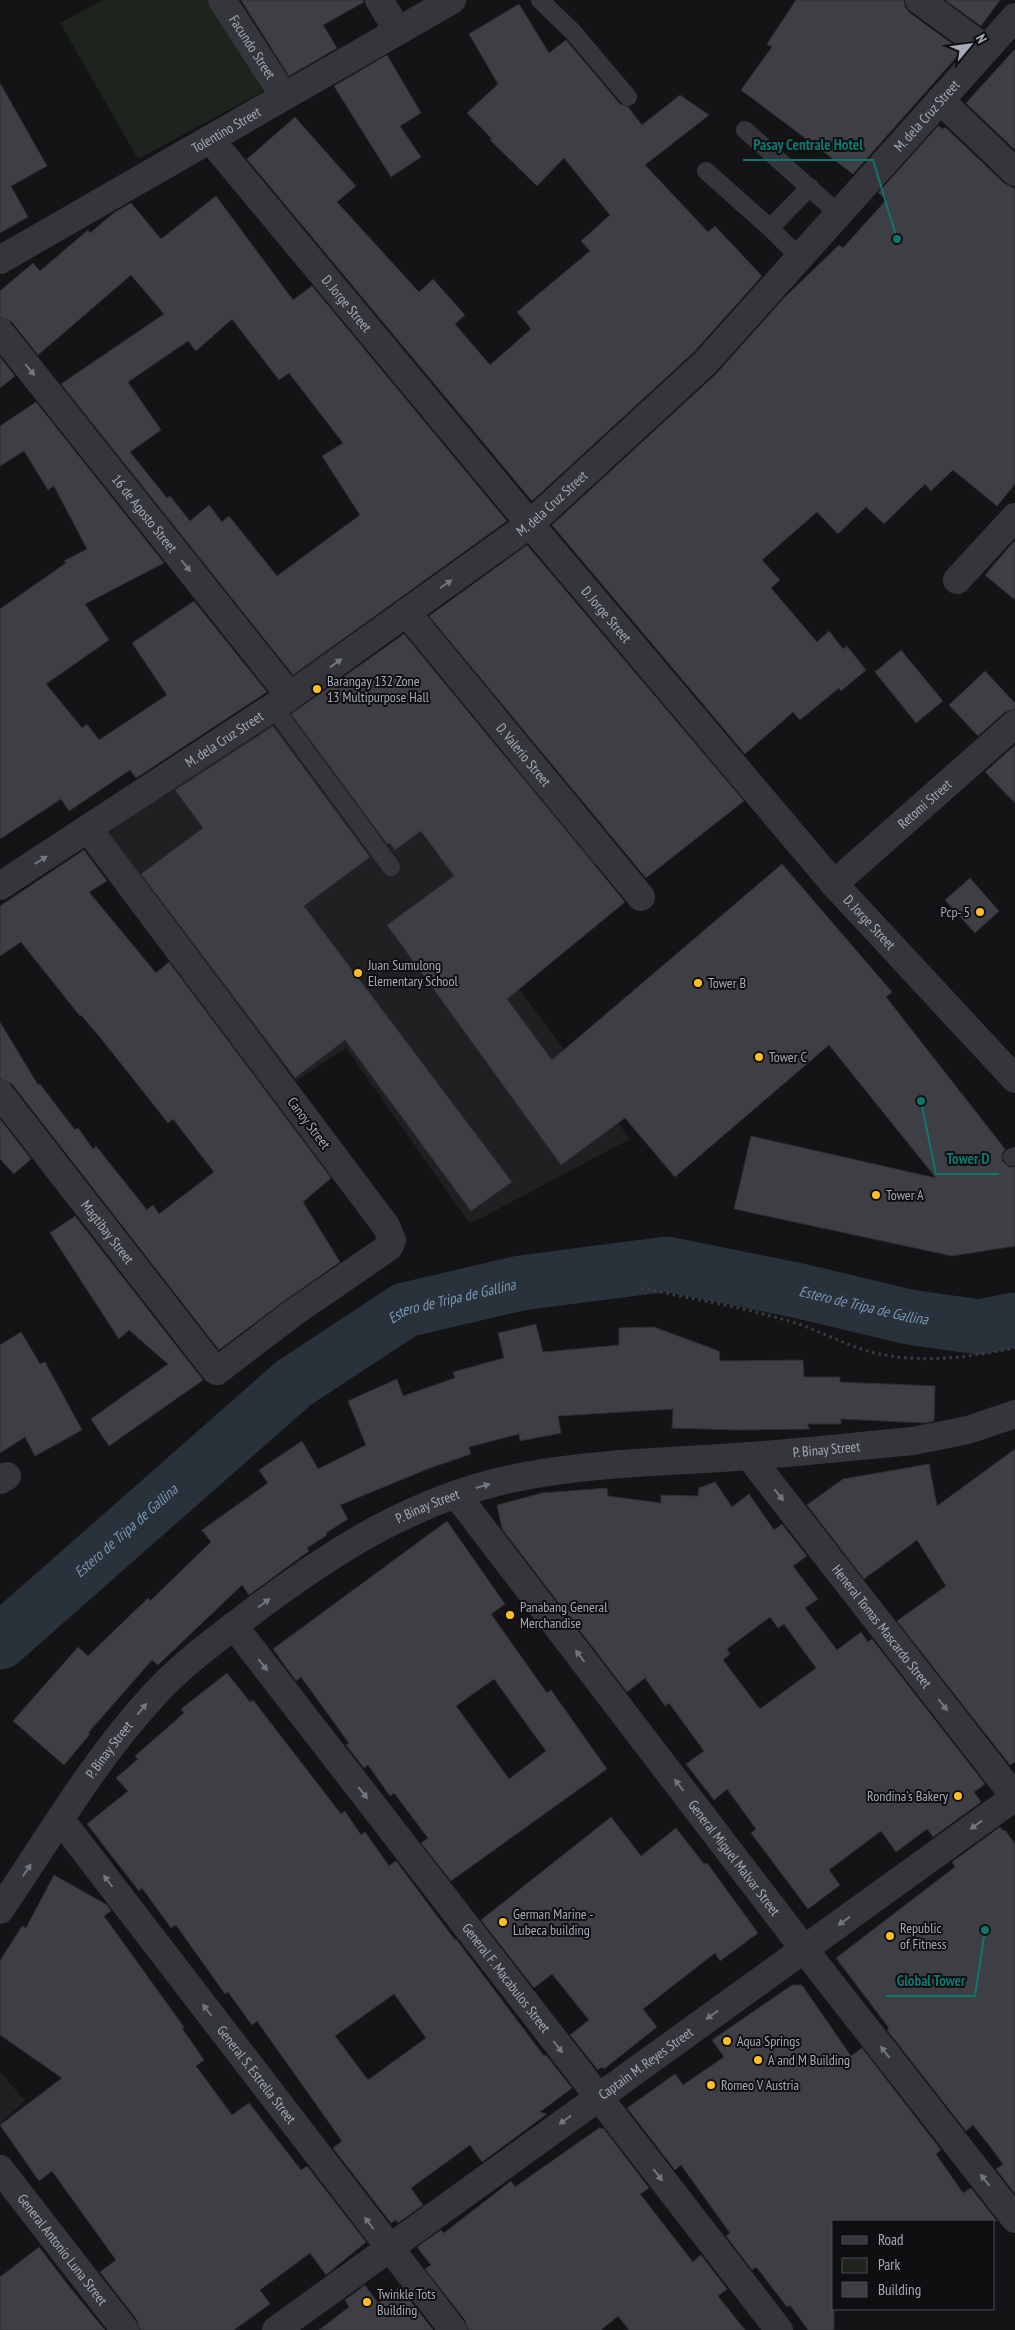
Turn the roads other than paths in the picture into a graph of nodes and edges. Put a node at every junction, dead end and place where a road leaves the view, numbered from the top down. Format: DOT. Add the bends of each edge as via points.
graph roads {
  1 [pos="222,0"];
  2 [pos="379,0"];
  3 [pos="452,0"];
  4 [pos="540,0"];
  5 [pos="919,0"];
  6 [pos="1015,17"];
  7 [pos="398,31"];
  8 [pos="986,49"];
  9 [pos="284,96"];
  10 [pos="628,97"];
  11 [pos="940,100"];
  12 [pos="745,130"];
  13 [pos="210,139"];
  14 [pos="706,171"];
  15 [pos="1015,172"];
  16 [pos="810,187"];
  17 [pos="840,215"];
  18 [pos="770,228"];
  19 [pos="800,258"];
  20 [pos="0,260"];
  21 [pos="0,332"];
  22 [pos="1015,517"];
  23 [pos="530,524"];
  24 [pos="957,580"];
  25 [pos="406,612"];
  26 [pos="282,701"];
  27 [pos="1015,724"];
  28 [pos="89,830"];
  29 [pos="391,867"];
  30 [pos="834,884"];
  31 [pos="0,886"];
  32 [pos="641,898"];
  33 [pos="1015,1079"];
  34 [pos="0,1094"];
  35 [pos="214,1370"];
  36 [pos="1015,1414"];
  37 [pos="749,1456"];
  38 [pos="456,1494"];
  39 [pos="234,1626"];
  40 [pos="1015,1797"];
  41 [pos="61,1820"];
  42 [pos="0,1910"];
  43 [pos="804,1949"];
  44 [pos="597,2097"];
  45 [pos="0,2169"];
  46 [pos="1015,2218"];
  47 [pos="389,2249"];
  48 [pos="124,2330"];
  49 [pos="276,2330"];
  50 [pos="453,2330"];
  51 [pos="779,2330"];
  1 -- 9 [label="street, Facundo Street"];
  2 -- 7 [label="street"];
  3 -- 7 [label="street, Tolentino Street"];
  4 -- 10 [label="lane" via="573,32"];
  5 -- 8 [label="street"];
  6 -- 8 [label="street, M. dela Cruz Street"];
  7 -- 9 [label="street, Tolentino Street"];
  8 -- 11 [label="street, M. dela Cruz Street"];
  9 -- 13 [label="street, Tolentino Street"];
  11 -- 15 [label="street"];
  11 -- 17 [label="street, M. dela Cruz Street"];
  12 -- 16 [label="lane"];
  13 -- 20 [label="street, Tolentino Street"];
  13 -- 23 [label="street, D. Jorge Street"];
  14 -- 18 [label="lane"];
  16 -- 17 [label="lane"];
  16 -- 18 [label="lane"];
  17 -- 19 [label="street, M. dela Cruz Street"];
  18 -- 19 [label="lane"];
  19 -- 23 [label="street, M. dela Cruz Street" via="704,363"];
  21 -- 26 [label="street, 16 de Agosto Street, one-way"];
  22 -- 24 [label="street"];
  25 -- 23 [label="street, M. dela Cruz Street, one-way"];
  23 -- 30 [label="street, D. Jorge Street"];
  26 -- 25 [label="street, M. dela Cruz Street, one-way"];
  25 -- 32 [label="street, D. Valerio Street"];
  26 -- 28 [label="street, M. dela Cruz Street"];
  26 -- 29 [label="lane"];
  27 -- 30 [label="street, Retomi Street"];
  31 -- 28 [label="street, M. dela Cruz Street, one-way"];
  28 -- 35 [label="street, Canoy Street" via="390,1233 392,1240 389,1247 373,1260"];
  30 -- 33 [label="street, D. Jorge Street"];
  34 -- 35 [label="street, Magtibay Street"];
  36 -- 37 [label="street, P. Binay Street" via="968,1430 913,1441"];
  38 -- 37 [label="street, P. Binay Street, one-way" via="524,1476 572,1468"];
  37 -- 40 [label="street, Heneral Tomas Mascardo Street, one-way"];
  39 -- 38 [label="street, P. Binay Street, one-way" via="306,1571 368,1534"];
  43 -- 38 [label="street, General Miguel Malvar Street, one-way"];
  41 -- 39 [label="street, P. Binay Street, one-way" via="110,1747 153,1695 186,1663"];
  39 -- 44 [label="street, General F. Macabulos Street, one-way"];
  40 -- 43 [label="street, Captain M. Reyes Street, one-way"];
  42 -- 41 [label="street, P. Binay Street, one-way"];
  47 -- 41 [label="street, General S. Estrella Street, one-way"];
  43 -- 44 [label="street, Captain M. Reyes Street, one-way"];
  46 -- 43 [label="street, General Miguel Malvar Street, one-way"];
  44 -- 47 [label="street, Captain M. Reyes Street, one-way"];
  44 -- 51 [label="street, General F. Macabulos Street, one-way"];
  45 -- 48 [label="street, General Antonio Luna Street"];
  47 -- 49 [label="street, Captain M. Reyes Street"];
  47 -- 50 [label="street, General S. Estrella Street"];
}
